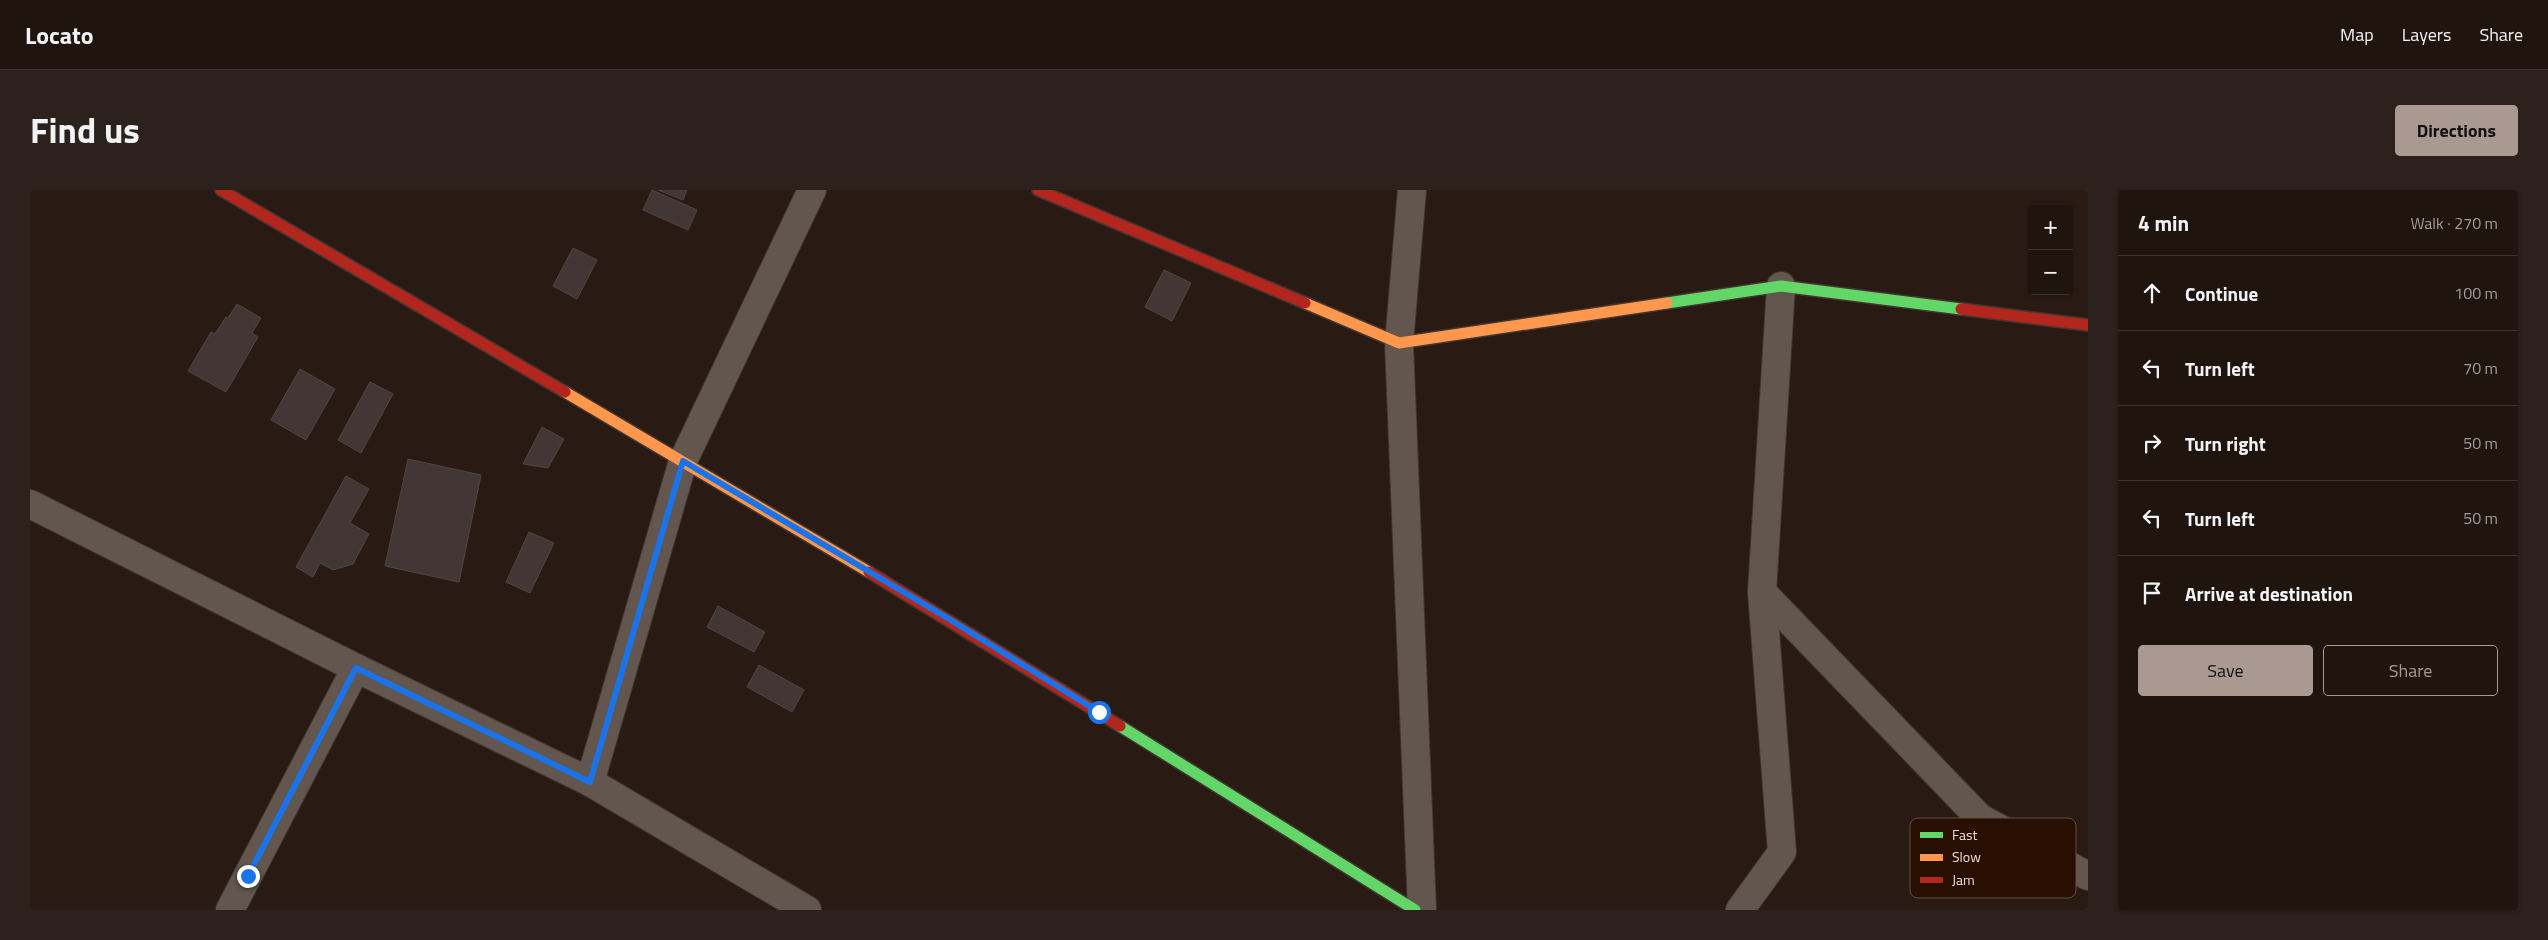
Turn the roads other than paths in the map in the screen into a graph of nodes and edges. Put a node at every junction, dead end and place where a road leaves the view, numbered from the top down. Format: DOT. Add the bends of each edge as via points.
graph roads {
  1 [pos="221,190"];
  2 [pos="812,190"];
  3 [pos="1038,190"];
  4 [pos="1412,190"];
  5 [pos="1781,286"];
  6 [pos="2088,325"];
  7 [pos="1399,343"];
  8 [pos="683,461"];
  9 [pos="30,504"];
  10 [pos="1762,592"];
  11 [pos="356,668"];
  12 [pos="590,782"];
  13 [pos="1980,818"];
  14 [pos="2076,870"];
  15 [pos="2088,876"];
  16 [pos="230,910"];
  17 [pos="807,910"];
  18 [pos="1415,910"];
  19 [pos="1422,910"];
  20 [pos="1740,910"];
  1 -- 8 [label="street"];
  2 -- 8 [label="street"];
  3 -- 7 [label="street"];
  4 -- 7 [label="street"];
  5 -- 6 [label="street"];
  5 -- 7 [label="street"];
  5 -- 10 [label="street"];
  7 -- 19 [label="street"];
  8 -- 12 [label="street"];
  8 -- 18 [label="street" via="949,619"];
  9 -- 11 [label="street"];
  10 -- 13 [label="street"];
  10 -- 20 [label="street" via="1782,852"];
  11 -- 12 [label="street"];
  11 -- 16 [label="street"];
  12 -- 17 [label="street"];
  14 -- 15 [label="street"];
}
